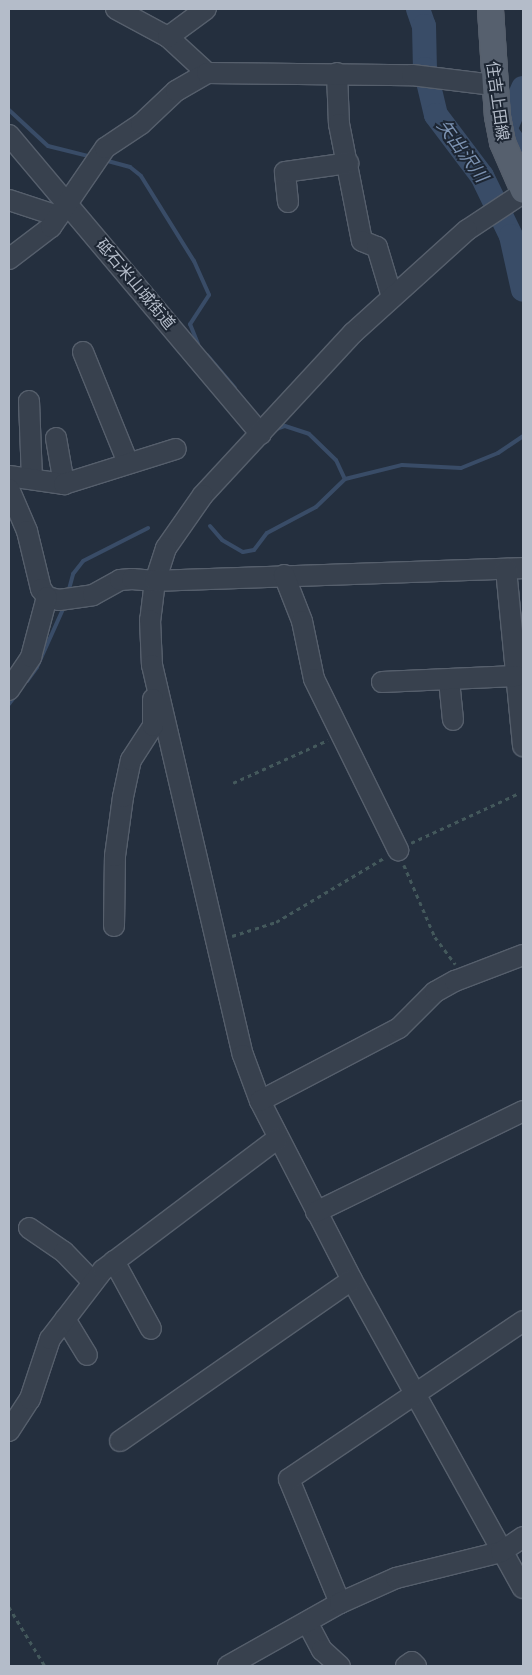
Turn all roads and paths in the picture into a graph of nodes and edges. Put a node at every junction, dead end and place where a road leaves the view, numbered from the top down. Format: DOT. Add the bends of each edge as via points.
graph roads {
  1 [pos="116,9"];
  2 [pos="206,9"];
  3 [pos="490,9"];
  4 [pos="168,37"];
  5 [pos="207,73"];
  6 [pos="337,73"];
  7 [pos="493,85"];
  8 [pos="9,135"];
  9 [pos="348,163"];
  10 [pos="523,191"];
  11 [pos="9,200"];
  12 [pos="288,202"];
  13 [pos="62,209"];
  14 [pos="9,259"];
  15 [pos="392,298"];
  16 [pos="83,352"];
  17 [pos="29,401"];
  18 [pos="261,434"];
  19 [pos="56,438"];
  20 [pos="176,449"];
  21 [pos="128,463"];
  22 [pos="9,476"];
  23 [pos="32,479"];
  24 [pos="64,484"];
  25 [pos="9,489"];
  26 [pos="514,568"];
  27 [pos="284,575"];
  28 [pos="156,581"];
  29 [pos="47,597"];
  30 [pos="516,676"];
  31 [pos="449,680"];
  32 [pos="382,682"];
  33 [pos="158,688"];
  34 [pos="9,690"];
  35 [pos="521,707"];
  36 [pos="453,720"];
  37 [pos="342,734"];
  38 [pos="523,746"];
  39 [pos="233,783"];
  40 [pos="517,794"];
  41 [pos="398,850"];
  42 [pos="114,926"];
  43 [pos="219,941"];
  44 [pos="523,955"];
  45 [pos="466,977"];
  46 [pos="260,1101"];
  47 [pos="523,1112"];
  48 [pos="277,1139"];
  49 [pos="316,1212"];
  50 [pos="29,1228"];
  51 [pos="114,1261"];
  52 [pos="352,1280"];
  53 [pos="93,1282"];
  54 [pos="65,1319"];
  55 [pos="523,1321"];
  56 [pos="151,1329"];
  57 [pos="87,1354"];
  58 [pos="415,1395"];
  59 [pos="9,1431"];
  60 [pos="120,1441"];
  61 [pos="523,1536"];
  62 [pos="501,1552"];
  63 [pos="523,1588"];
  64 [pos="340,1603"];
  65 [pos="9,1607"];
  66 [pos="307,1622"];
  67 [pos="45,1666"];
  68 [pos="228,1666"];
  69 [pos="340,1666"];
  70 [pos="406,1666"];
  71 [pos="416,1666"];
  1 -- 4 [label="street"];
  2 -- 4 [label="street"];
  3 -- 7 [label="main road, 住吉上田線"];
  4 -- 5 [label="street"];
  5 -- 6 [label="street"];
  5 -- 13 [label="street" via="176,91 141,124 105,148"];
  6 -- 7 [label="street" via="412,75"];
  6 -- 9 [label="street" via="339,124"];
  7 -- 10 [label="main road, 住吉上田線" via="502,142"];
  8 -- 13 [label="street, 砥石米山城街道"];
  9 -- 12 [label="street" via="285,172"];
  9 -- 15 [label="street" via="362,241 377,247"];
  10 -- 15 [label="street" via="467,230"];
  11 -- 13 [label="street"];
  13 -- 14 [label="street" via="50,227"];
  13 -- 18 [label="street, 砥石米山城街道"];
  15 -- 18 [label="street" via="353,333"];
  16 -- 21 [label="street"];
  17 -- 23 [label="street"];
  18 -- 28 [label="street" via="183,520 166,548"];
  19 -- 24 [label="street"];
  20 -- 21 [label="street"];
  21 -- 24 [label="street"];
  22 -- 23 [label="street"];
  23 -- 24 [label="street"];
  25 -- 29 [label="street" via="18,504 41,589"];
  26 -- 27 [label="street"];
  26 -- 30 [label="street"];
  27 -- 28 [label="street"];
  27 -- 37 [label="street" via="302,620 314,679"];
  28 -- 29 [label="street" via="120,580 93,595 74,599"];
  28 -- 33 [label="street" via="150,620"];
  29 -- 34 [label="street" via="31,657"];
  30 -- 31 [label="street"];
  30 -- 35 [label="street"];
  31 -- 32 [label="street"];
  31 -- 36 [label="street"];
  33 -- 42 [label="street" via="154,690 153,726 131,760 123,797 115,856"];
  33 -- 43 [label="street"];
  35 -- 38 [label="street"];
  37 -- 39 [label="path"];
  37 -- 41 [label="street"];
  40 -- 41 [label="path"];
  41 -- 43 [label="path" via="276,922"];
  41 -- 45 [label="path" via="434,937"];
  43 -- 46 [label="street" via="243,1056"];
  44 -- 45 [label="street"];
  45 -- 46 [label="street" via="435,992 399,1028"];
  46 -- 48 [label="street"];
  47 -- 49 [label="street"];
  48 -- 49 [label="street"];
  48 -- 51 [label="street"];
  49 -- 52 [label="street"];
  50 -- 53 [label="street" via="64,1252"];
  51 -- 53 [label="street"];
  51 -- 56 [label="street"];
  52 -- 58 [label="street"];
  52 -- 60 [label="street"];
  53 -- 54 [label="street"];
  54 -- 57 [label="street"];
  54 -- 59 [label="street" via="50,1339 23,1412"];
  55 -- 58 [label="street"];
  58 -- 62 [label="street"];
  58 -- 64 [label="street" via="288,1479"];
  61 -- 62 [label="street"];
  62 -- 63 [label="street"];
  62 -- 64 [label="street" via="396,1578"];
  64 -- 66 [label="street"];
  65 -- 67 [label="path"];
  66 -- 68 [label="street"];
  66 -- 69 [label="street" via="322,1650"];
  70 -- 71 [label="street" via="412,1662"];
}
